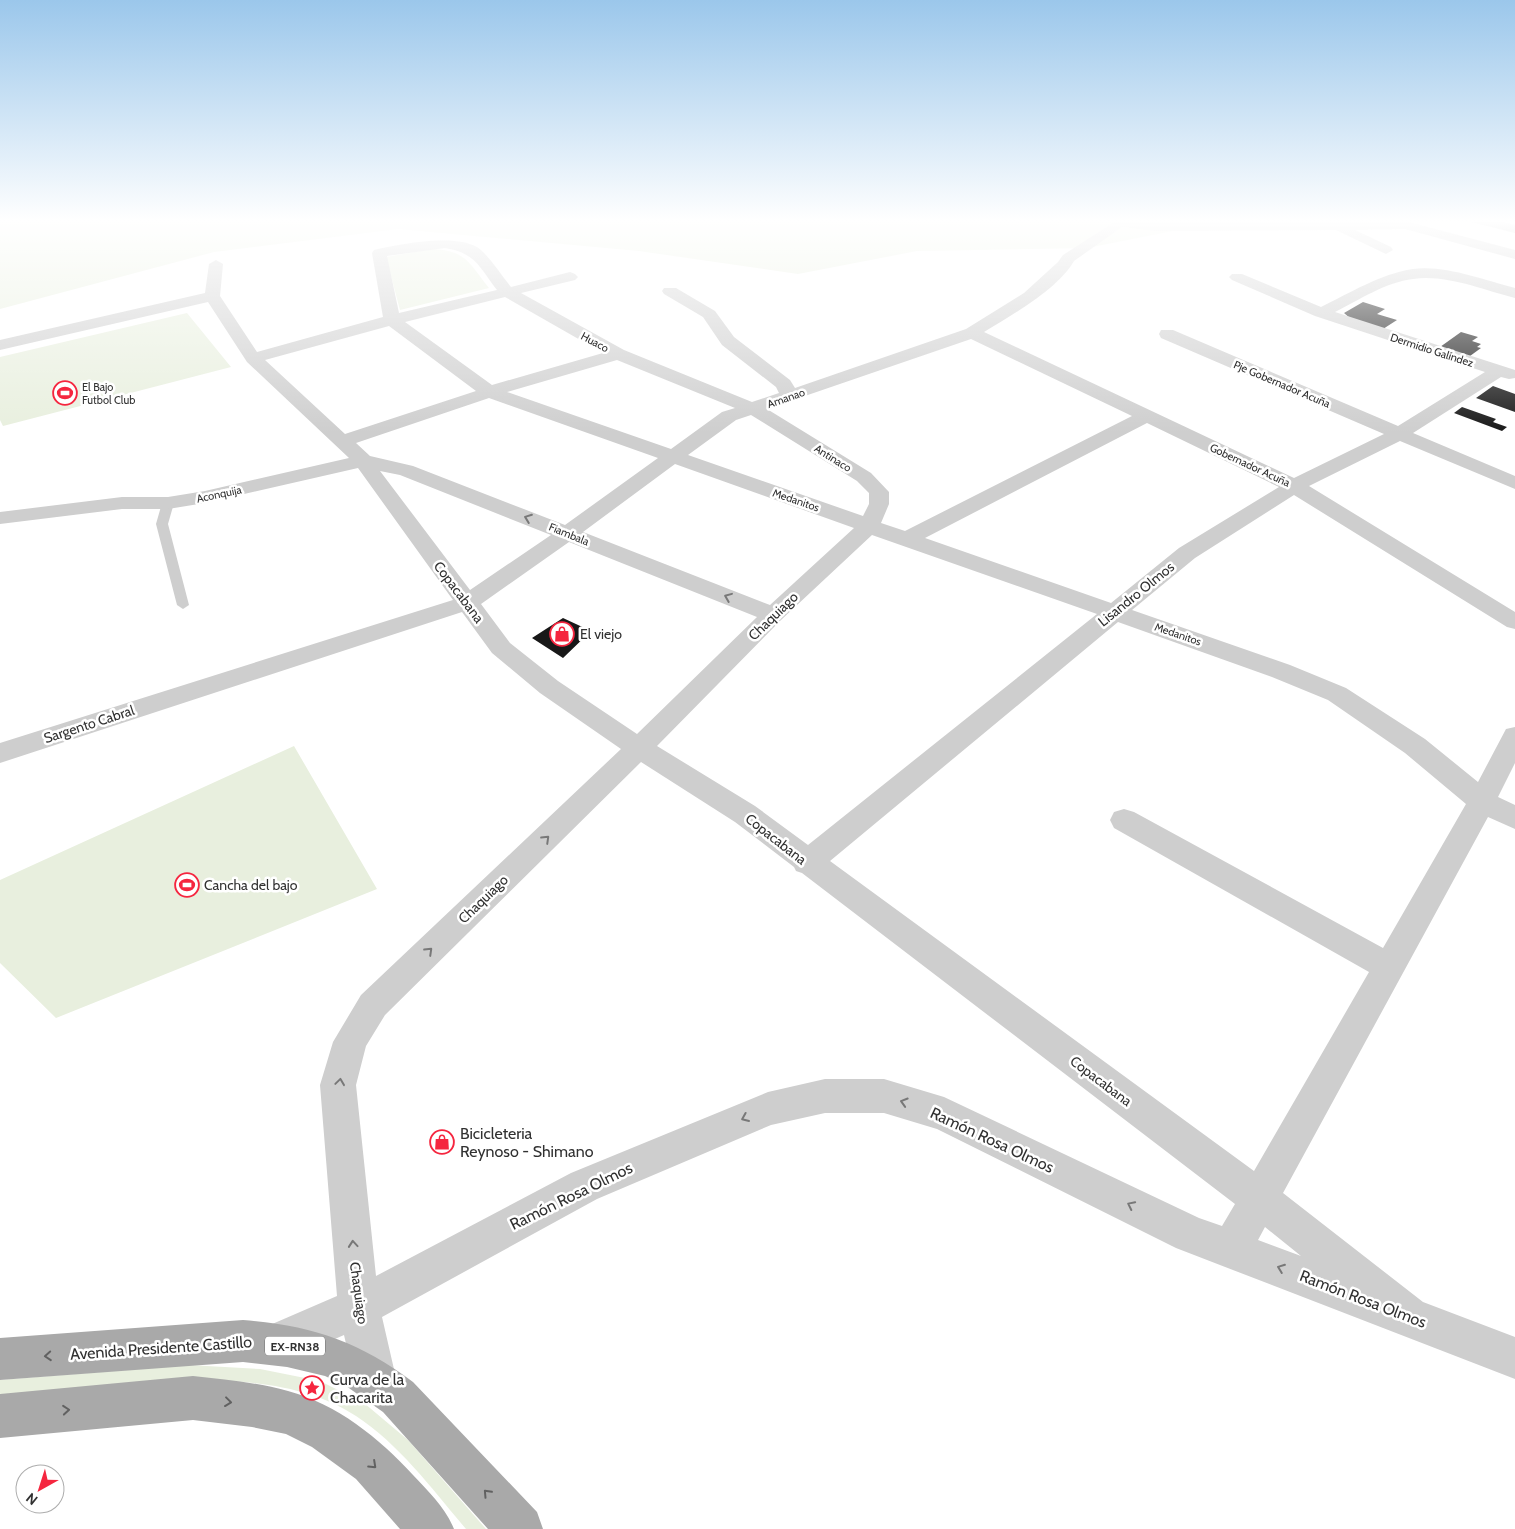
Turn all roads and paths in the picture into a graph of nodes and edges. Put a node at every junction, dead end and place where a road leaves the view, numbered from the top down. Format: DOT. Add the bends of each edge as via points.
graph roads {
  1 [pos="213,290"];
  2 [pos="386,290"];
  3 [pos="514,290"];
  4 [pos="1036,290"];
  5 [pos="1269,290"];
  6 [pos="1371,290"];
  7 [pos="670,291"];
  8 [pos="507,292"];
  9 [pos="212,296"];
  10 [pos="1321,313"];
  11 [pos="392,320"];
  12 [pos="972,333"];
  13 [pos="1167,334"];
  14 [pos="0,345"];
  15 [pos="618,354"];
  16 [pos="253,358"];
  17 [pos="1506,373"];
  18 [pos="489,392"];
  19 [pos="790,396"];
  20 [pos="754,409"];
  21 [pos="1146,416"];
  22 [pos="1398,434"];
  23 [pos="344,441"];
  24 [pos="672,457"];
  25 [pos="364,461"];
  26 [pos="1515,483"];
  27 [pos="1294,486"];
  28 [pos="168,503"];
  29 [pos="0,518"];
  30 [pos="869,526"];
  31 [pos="568,534"];
  32 [pos="906,539"];
  33 [pos="467,603"];
  34 [pos="184,605"];
  35 [pos="1113,612"];
  36 [pos="773,615"];
  37 [pos="1515,622"];
  38 [pos="1515,736"];
  39 [pos="639,748"];
  40 [pos="0,753"];
  41 [pos="1482,801"];
  42 [pos="1515,818"];
  43 [pos="1124,820"];
  44 [pos="807,863"];
  45 [pos="1389,967"];
  46 [pos="1259,1198"];
  47 [pos="1231,1249"];
  48 [pos="359,1307"];
  49 [pos="1408,1316"];
  50 [pos="278,1343"];
  51 [pos="1515,1358"];
  52 [pos="0,1360"];
  53 [pos="375,1378"];
  54 [pos="0,1416"];
  55 [pos="431,1529"];
  56 [pos="520,1529"];
  1 -- 9 [label="street"];
  2 -- 11 [label="street, Huaco"];
  3 -- 8 [label="street"];
  4 -- 12 [label="street, Amanao"];
  5 -- 10 [label="street, Dermidio Galíndez"];
  6 -- 10 [label="street"];
  7 -- 19 [label="street" via="709,314 728,340 784,384"];
  8 -- 11 [label="street"];
  8 -- 15 [label="street, Huaco"];
  9 -- 14 [label="street"];
  9 -- 16 [label="street, Copacabana"];
  10 -- 17 [label="street, Dermidio Galíndez"];
  11 -- 16 [label="street"];
  11 -- 18 [label="street, Medanitos"];
  12 -- 19 [label="street, Amanao"];
  12 -- 21 [label="street, Gobernador Acuña"];
  13 -- 22 [label="street, Pje Gobernador Acuña"];
  15 -- 18 [label="street"];
  15 -- 20 [label="street, Huaco"];
  16 -- 23 [label="street, Copacabana"];
  17 -- 22 [label="street, Lisandro Olmos"];
  18 -- 23 [label="street"];
  18 -- 24 [label="street, Medanitos"];
  19 -- 20 [label="street, Amanao"];
  20 -- 24 [label="street, Amanao" via="729,416"];
  20 -- 30 [label="street, Antinaco" via="864,477 879,492 879,504"];
  21 -- 27 [label="street, Gobernador Acuña"];
  21 -- 32 [label="street"];
  22 -- 26 [label="street, Pje Gobernador Acuña"];
  22 -- 27 [label="street, Lisandro Olmos"];
  23 -- 25 [label="street, Copacabana"];
  24 -- 30 [label="street, Medanitos"];
  24 -- 31 [label="street, Amanao"];
  25 -- 28 [label="street, Aconquija"];
  31 -- 25 [label="street, Fiambala, one-way" via="406,470"];
  25 -- 33 [label="street, Copacabana"];
  27 -- 35 [label="street, Lisandro Olmos" via="1187,553"];
  27 -- 37 [label="street, Gobernador Acuña"];
  28 -- 29 [label="street, Aconquija" via="71,507"];
  28 -- 34 [label="lane" via="162,524"];
  30 -- 32 [label="street, Medanitos"];
  30 -- 36 [label="street, Chaquiago"];
  31 -- 33 [label="street, Amanao"];
  36 -- 31 [label="street, Fiambala, one-way"];
  32 -- 35 [label="street, Medanitos"];
  33 -- 39 [label="street, Copacabana" via="501,648 549,686"];
  33 -- 40 [label="street, Sargento Cabral"];
  35 -- 41 [label="street, Medanitos" via="1337,694 1415,746"];
  35 -- 44 [label="street, Lisandro Olmos"];
  36 -- 39 [label="street, Chaquiago"];
  38 -- 41 [label="street"];
  39 -- 44 [label="street, Copacabana" via="745,814"];
  48 -- 39 [label="street, Chaquiago, one-way" via="338,1085 350,1042 373,1005"];
  41 -- 42 [label="street, Medanitos"];
  41 -- 45 [label="street"];
  43 -- 45 [label="street"];
  44 -- 46 [label="street, Copacabana"];
  45 -- 46 [label="street"];
  46 -- 47 [label="street"];
  46 -- 49 [label="street, Copacabana"];
  47 -- 48 [label="street, Ramón Rosa Olmos, one-way" via="1190,1234 944,1114 884,1096 825,1096 768,1109 584,1186"];
  49 -- 47 [label="street, Ramón Rosa Olmos, one-way"];
  48 -- 50 [label="street, Ramón Rosa Olmos"];
  48 -- 53 [label="street, Chaquiago"];
  49 -- 51 [label="street, Ramón Rosa Olmos"];
  50 -- 52 [label="main road, Avenida Presidente Castillo / EX-RN38, one-way" via="243,1341"];
  50 -- 53 [label="main road, Avenida Presidente Castillo / EX-RN38" via="317,1350"];
  56 -- 53 [label="main road, Avenida Presidente Castillo / EX-RN38, one-way" via="398,1397"];
  54 -- 55 [label="main road, one-way" via="194,1398 290,1413 328,1431 372,1463"];
}
